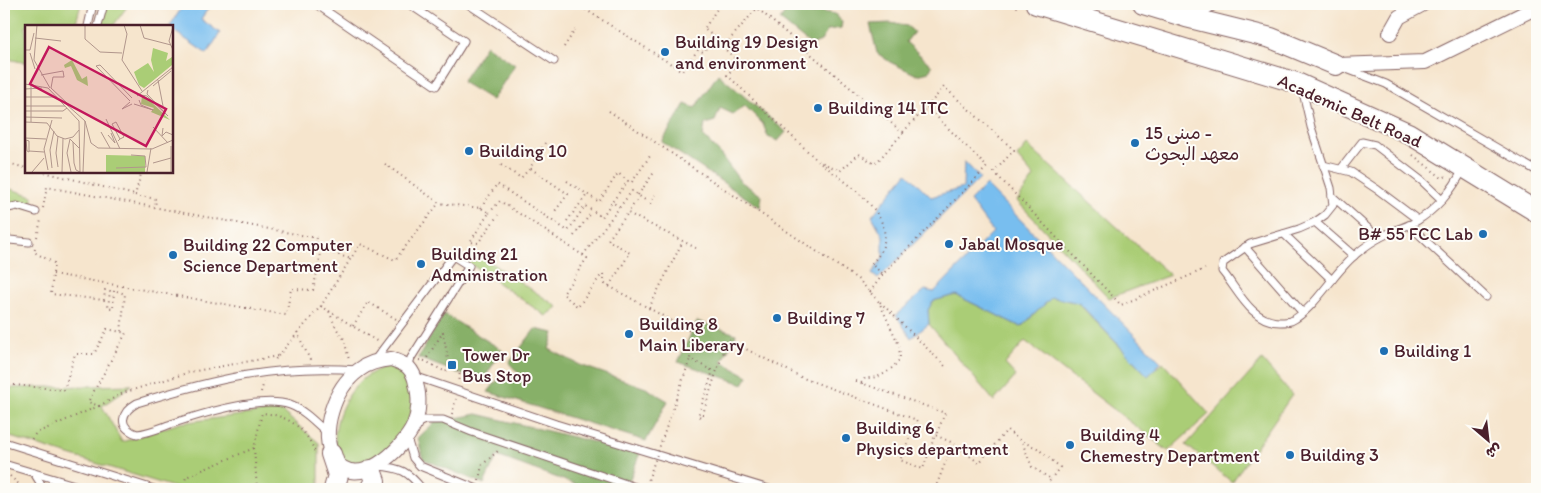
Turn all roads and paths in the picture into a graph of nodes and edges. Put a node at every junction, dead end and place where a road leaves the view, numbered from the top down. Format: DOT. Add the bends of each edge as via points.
graph roads {
  1 [pos="93,4"];
  2 [pos="104,4"];
  3 [pos="316,4"];
  4 [pos="409,4"];
  5 [pos="468,4"];
  6 [pos="577,4"];
  7 [pos="710,4"];
  8 [pos="1006,4"];
  9 [pos="1066,4"];
  10 [pos="1143,4"];
  11 [pos="1211,4"];
  12 [pos="1423,4"];
  13 [pos="1029,6"];
  14 [pos="1532,7"];
  15 [pos="1186,17"];
  16 [pos="88,25"];
  17 [pos="98,25"];
  18 [pos="575,30"];
  19 [pos="1390,32"];
  20 [pos="564,46"];
  21 [pos="554,61"];
  22 [pos="1336,65"];
  23 [pos="1302,85"];
  24 [pos="927,107"];
  25 [pos="609,112"];
  26 [pos="902,133"];
  27 [pos="545,143"];
  28 [pos="1411,154"];
  29 [pos="650,156"];
  30 [pos="817,160"];
  31 [pos="4,162"];
  32 [pos="386,164"];
  33 [pos="501,165"];
  34 [pos="1323,165"];
  35 [pos="25,168"];
  36 [pos="530,168"];
  37 [pos="1460,168"];
  38 [pos="1341,169"];
  39 [pos="655,171"];
  40 [pos="44,172"];
  41 [pos="142,172"];
  42 [pos="1537,172"];
  43 [pos="568,181"];
  44 [pos="632,182"];
  45 [pos="135,195"];
  46 [pos="638,195"];
  47 [pos="656,195"];
  48 [pos="586,196"];
  49 [pos="1332,196"];
  50 [pos="1442,200"];
  51 [pos="636,201"];
  52 [pos="612,202"];
  53 [pos="1537,202"];
  54 [pos="439,203"];
  55 [pos="620,207"];
  56 [pos="154,208"];
  57 [pos="481,208"];
  58 [pos="4,209"];
  59 [pos="555,211"];
  60 [pos="36,212"];
  61 [pos="592,212"];
  62 [pos="1537,212"];
  63 [pos="489,213"];
  64 [pos="628,213"];
  65 [pos="498,215"];
  66 [pos="1418,220"];
  67 [pos="567,221"];
  68 [pos="1315,222"];
  69 [pos="1409,225"];
  70 [pos="1284,234"];
  71 [pos="4,236"];
  72 [pos="574,236"];
  73 [pos="1379,238"];
  74 [pos="683,241"];
  75 [pos="29,242"];
  76 [pos="1245,247"];
  77 [pos="696,248"];
  78 [pos="322,249"];
  79 [pos="583,255"];
  80 [pos="1354,256"];
  81 [pos="351,259"];
  82 [pos="1205,269"];
  83 [pos="53,274"];
  84 [pos="883,274"];
  85 [pos="1332,280"];
  86 [pos="609,286"];
  87 [pos="870,292"];
  88 [pos="1486,297"];
  89 [pos="321,306"];
  90 [pos="649,308"];
  91 [pos="329,311"];
  92 [pos="1302,312"];
  93 [pos="398,320"];
  94 [pos="353,326"];
  95 [pos="121,332"];
  96 [pos="297,332"];
  97 [pos="381,344"];
  98 [pos="278,356"];
  99 [pos="690,358"];
  100 [pos="311,362"];
  101 [pos="372,362"];
  102 [pos="354,366"];
  103 [pos="448,367"];
  104 [pos="946,367"];
  105 [pos="410,371"];
  106 [pos="856,381"];
  107 [pos="4,384"];
  108 [pos="861,385"];
  109 [pos="457,390"];
  110 [pos="450,423"];
  111 [pos="414,424"];
  112 [pos="936,435"];
  113 [pos="407,438"];
  114 [pos="4,442"];
  115 [pos="1022,442"];
  116 [pos="29,443"];
  117 [pos="953,443"];
  118 [pos="254,448"];
  119 [pos="500,449"];
  120 [pos="325,452"];
  121 [pos="4,464"];
  122 [pos="7,473"];
  123 [pos="34,473"];
  124 [pos="373,475"];
  125 [pos="1051,479"];
  126 [pos="478,485"];
  127 [pos="85,488"];
  128 [pos="24,489"];
  129 [pos="44,489"];
  130 [pos="67,489"];
  131 [pos="154,489"];
  132 [pos="183,489"];
  133 [pos="257,489"];
  134 [pos="334,489"];
  135 [pos="422,489"];
  136 [pos="641,489"];
  137 [pos="646,489"];
  138 [pos="769,489"];
  139 [pos="935,489"];
  140 [pos="1044,489"];
  1 -- 16 [label="lane"];
  2 -- 17 [label="lane"];
  3 -- 4 [label="lane" via="436,86 464,41"];
  5 -- 21 [label="lane"];
  6 -- 30 [label="path" via="682,71 698,50 703,52 714,39 739,62 727,75"];
  7 -- 26 [label="path" via="717,9 704,29 724,45 757,8"];
  8 -- 13 [label="path"];
  9 -- 37 [label="street, Academic Belt Road" via="1296,74 1380,108"];
  10 -- 15 [label="street"];
  11 -- 15 [label="street"];
  12 -- 19 [label="street" via="1399,17"];
  13 -- 23 [label="street, Academic Belt Road"];
  14 -- 22 [label="street" via="1425,62"];
  15 -- 22 [label="street" via="1271,38"];
  18 -- 20 [label="path"];
  22 -- 42 [label="lane" via="1386,84"];
  23 -- 34 [label="lane"];
  23 -- 37 [label="street, Academic Belt Road" via="1408,134"];
  24 -- 26 [label="path"];
  24 -- 82 [label="path" via="944,88 1014,150 994,172 1121,305"];
  24 -- 84 [label="path" via="987,167"];
  25 -- 87 [label="path" via="859,280"];
  26 -- 30 [label="path" via="875,164 859,154 840,171"];
  27 -- 36 [label="path"];
  28 -- 37 [label="path" via="1442,178"];
  29 -- 44 [label="path"];
  30 -- 84 [label="path" via="876,211 884,228 885,245 871,264"];
  31 -- 35 [label="path"];
  32 -- 54 [label="path"];
  33 -- 36 [label="path" via="521,178"];
  34 -- 38 [label="lane"];
  34 -- 49 [label="lane"];
  36 -- 59 [label="path" via="568,194"];
  37 -- 50 [label="lane" via="1456,183"];
  37 -- 53 [label="street, Academic Belt Road"];
  37 -- 62 [label="street, Academic Belt Road"];
  38 -- 50 [label="lane" via="1362,142 1375,145"];
  38 -- 66 [label="lane" via="1351,172"];
  39 -- 46 [label="path"];
  40 -- 45 [label="path"];
  41 -- 45 [label="path"];
  43 -- 52 [label="path" via="599,202 618,172 628,180"];
  45 -- 56 [label="path" via="156,199"];
  46 -- 47 [label="path" via="649,203"];
  46 -- 55 [label="path" via="632,190"];
  48 -- 67 [label="path"];
  49 -- 68 [label="lane" via="1333,205"];
  49 -- 73 [label="lane"];
  50 -- 66 [label="lane"];
  51 -- 64 [label="path"];
  52 -- 55 [label="path"];
  52 -- 57 [label="path" via="602,217 584,206 568,231 497,184"];
  54 -- 57 [label="path"];
  54 -- 81 [label="path" via="395,260 360,244"];
  55 -- 79 [label="path"];
  56 -- 78 [label="path" via="317,238 316,248"];
  56 -- 83 [label="path" via="47,187 34,252 54,263"];
  57 -- 63 [label="path"];
  58 -- 60 [label="lane" via="17,206"];
  61 -- 72 [label="path"];
  63 -- 65 [label="path" via="470,242 478,243"];
  63 -- 79 [label="path" via="500,201"];
  64 -- 74 [label="path"];
  64 -- 86 [label="path" via="608,240 630,253"];
  66 -- 69 [label="lane"];
  68 -- 70 [label="lane"];
  68 -- 80 [label="lane"];
  69 -- 73 [label="lane"];
  69 -- 88 [label="lane"];
  70 -- 76 [label="lane"];
  70 -- 85 [label="lane"];
  71 -- 75 [label="lane"];
  73 -- 80 [label="lane"];
  74 -- 77 [label="path"];
  74 -- 90 [label="path"];
  76 -- 92 [label="lane"];
  76 -- 92 [label="lane" via="1223,263 1222,271 1250,309 1264,319 1278,322 1290,321"];
  78 -- 81 [label="path"];
  78 -- 83 [label="path" via="313,290 291,289 286,315"];
  79 -- 86 [label="path" via="587,258 563,294 578,307 603,274 605,284"];
  80 -- 85 [label="lane"];
  81 -- 89 [label="path"];
  83 -- 95 [label="path" via="51,294 104,300 105,290 110,291 108,308 113,308 114,290 125,294"];
  84 -- 87 [label="path"];
  85 -- 92 [label="lane"];
  86 -- 90 [label="path"];
  87 -- 104 [label="path"];
  87 -- 108 [label="path" via="879,302 899,344 900,359 892,369 875,378 865,378"];
  89 -- 91 [label="path"];
  89 -- 96 [label="path"];
  90 -- 99 [label="path" via="692,332"];
  91 -- 94 [label="path"];
  91 -- 102 [label="path"];
  93 -- 94 [label="path" via="368,302"];
  94 -- 97 [label="path"];
  95 -- 107 [label="path" via="108,329 94,354 75,354 64,390"];
  95 -- 116 [label="path" via="126,333 88,402 99,406 36,433"];
  96 -- 98 [label="path"];
  96 -- 100 [label="path"];
  99 -- 112 [label="path" via="712,374 698,416 702,418 728,340 803,378 917,420 900,460 923,469"];
  99 -- 137 [label="path, bridge"];
  101 -- 102 [label="street"];
  101 -- 105 [label="street" via="391,359"];
  101 -- 105 [label="lane" via="452,256 469,266 411,358"];
  102 -- 120 [label="street" via="336,399"];
  102 -- 120 [label="lane" via="228,377 137,403 130,407 123,422 126,428 137,434 195,416 270,402 280,403 296,407 326,432"];
  103 -- 109 [label="path" via="460,372"];
  105 -- 109 [label="lane"];
  105 -- 111 [label="street" via="418,389"];
  106 -- 112 [label="path" via="945,413"];
  109 -- 110 [label="path"];
  109 -- 138 [label="lane"];
  110 -- 111 [label="lane" via="434,418"];
  110 -- 136 [label="lane"];
  111 -- 113 [label="street"];
  112 -- 117 [label="path"];
  113 -- 124 [label="street"];
  113 -- 126 [label="lane" via="413,458 420,466"];
  114 -- 131 [label="lane"];
  115 -- 117 [label="path" via="1007,430 979,463"];
  115 -- 125 [label="path" via="1032,467"];
  115 -- 125 [label="path" via="1037,448 1060,467"];
  117 -- 139 [label="path"];
  118 -- 120 [label="path" via="262,413 270,413 286,418 300,428 313,446"];
  118 -- 132 [label="path" via="186,478"];
  118 -- 133 [label="path"];
  119 -- 126 [label="path" via="482,465"];
  120 -- 124 [label="street" via="341,468 353,474"];
  120 -- 134 [label="street" via="338,475"];
  121 -- 123 [label="lane"];
  122 -- 128 [label="path"];
  123 -- 127 [label="lane"];
  123 -- 129 [label="lane"];
  124 -- 135 [label="lane" via="396,468"];
  125 -- 140 [label="path"];
  127 -- 130 [label="lane"];
}
